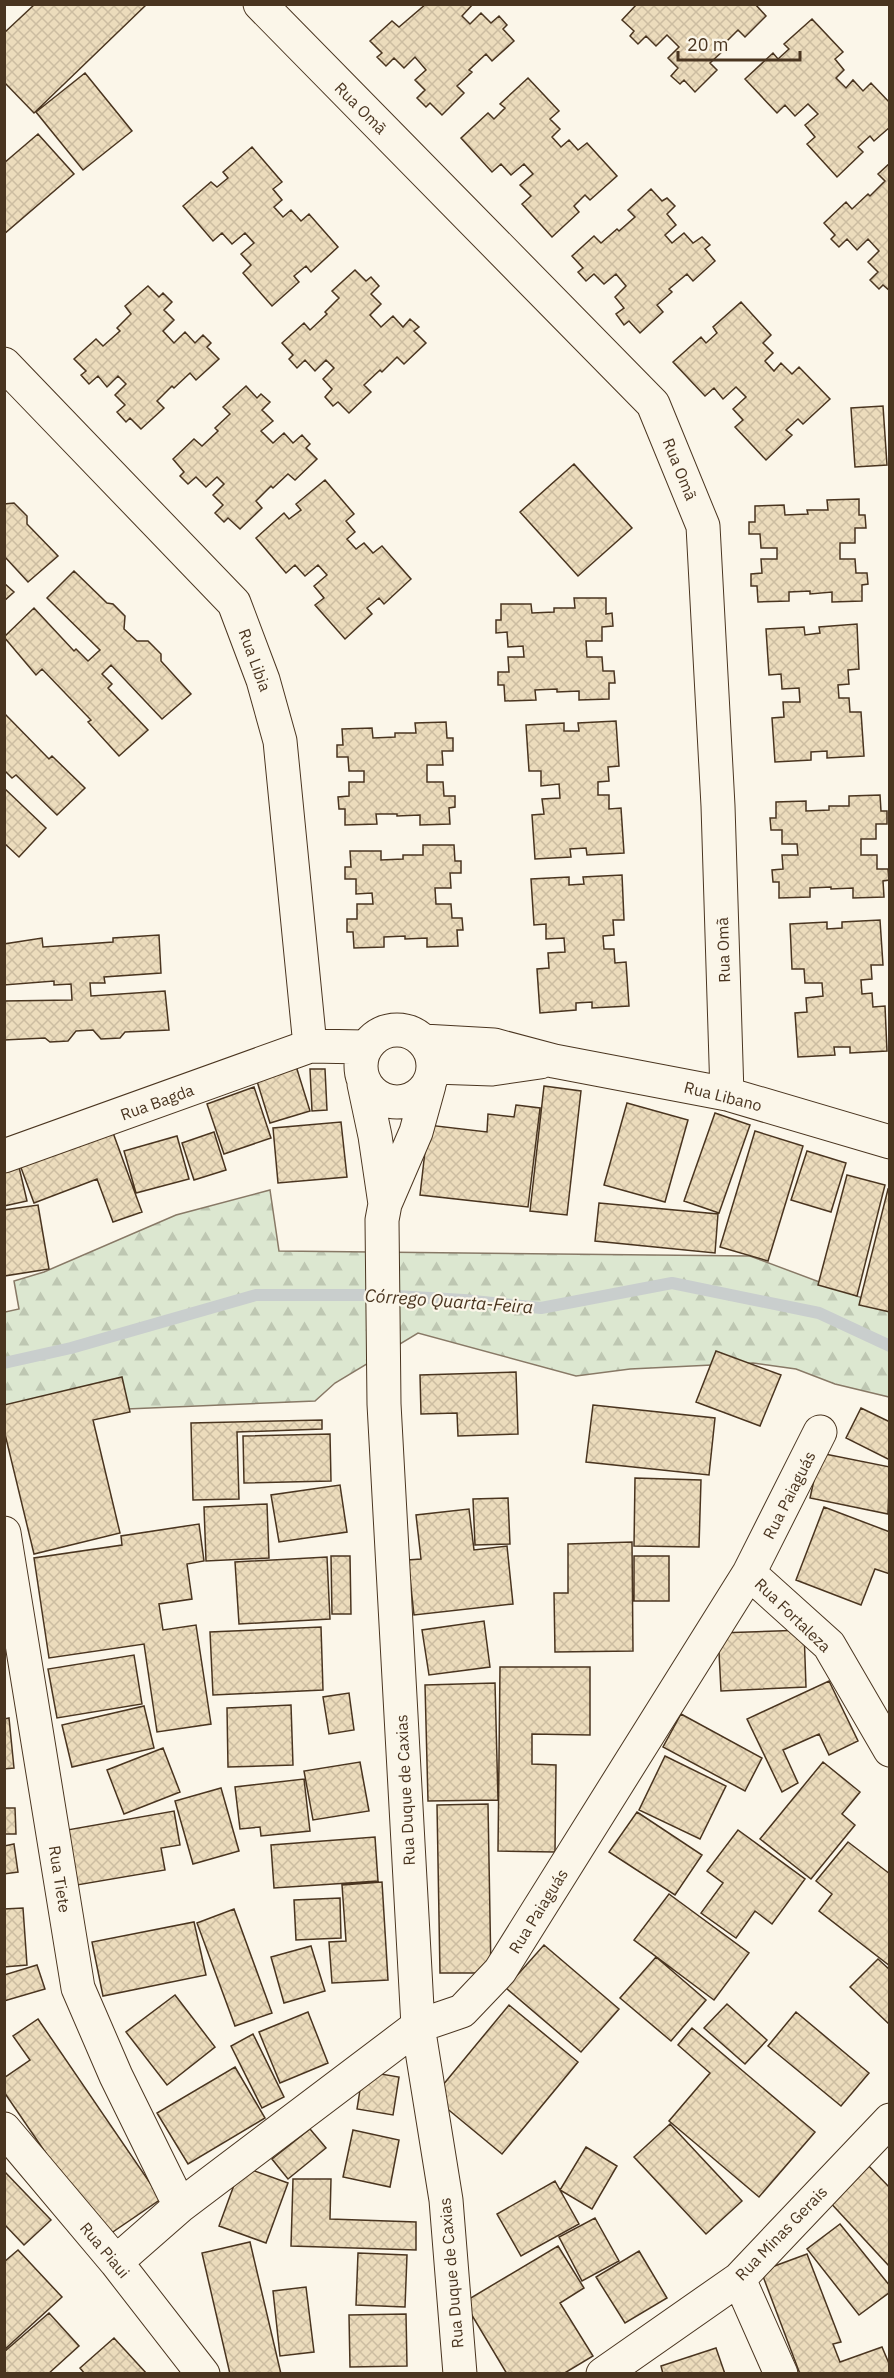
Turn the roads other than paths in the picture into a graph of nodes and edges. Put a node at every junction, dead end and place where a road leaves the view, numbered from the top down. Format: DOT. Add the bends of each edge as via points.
graph roads {
  1 [pos="260,4"];
  2 [pos="4,364"];
  3 [pos="310,1046"];
  4 [pos="365,1047"];
  5 [pos="429,1064"];
  6 [pos="364,1084"];
  7 [pos="727,1094"];
  8 [pos="890,1142"];
  9 [pos="4,1156"];
  10 [pos="385,1204"];
  11 [pos="820,1432"];
  12 [pos="4,1533"];
  13 [pos="749,1573"];
  14 [pos="890,1750"];
  15 [pos="418,2026"];
  16 [pos="890,2120"];
  17 [pos="4,2129"];
  18 [pos="180,2206"];
  19 [pos="116,2262"];
  20 [pos="739,2278"];
  21 [pos="203,2373"];
  22 [pos="460,2373"];
  23 [pos="603,2373"];
  24 [pos="781,2373"];
  1 -- 7 [label="street, Rua Omã" via="653,404 703,526 718,806"];
  2 -- 3 [label="street, Rua Libia" via="234,603 263,680 280,741"];
  3 -- 4 [label="street"];
  3 -- 9 [label="street, Rua Bagda"];
  4 -- 5 [label="street, Rua Libano" via="377,1035 393,1030 409,1032"];
  4 -- 6 [label="street" via="360,1059"];
  5 -- 6 [label="street" via="418,1097 403,1102 388,1102 374,1096"];
  5 -- 7 [label="street, Rua Libano" via="492,1069 554,1061"];
  5 -- 10 [label="street, Rua Duque de Caxias" via="416,1132"];
  6 -- 10 [label="street, Rua Duque de Caxias"];
  7 -- 8 [label="street, Rua Libano"];
  10 -- 15 [label="street, Rua Duque de Caxias" via="381,1252 384,1404"];
  11 -- 13 [label="street, Rua Paiaguás"];
  12 -- 18 [label="street, Rua Tiete" via="78,1988"];
  13 -- 14 [label="street, Rua Fortaleza" via="829,1645"];
  13 -- 15 [label="street, Rua Paiaguás" via="500,1971 462,2012"];
  15 -- 18 [label="street, Rua Paiaguás"];
  15 -- 22 [label="street, Rua Duque de Caxias" via="446,2200"];
  16 -- 20 [label="street, Rua Minas Gerais"];
  17 -- 19 [label="street, Rua Piaui"];
  18 -- 19 [label="street, Rua Paiaguás"];
  19 -- 21 [label="street, Rua Piaui"];
  20 -- 23 [label="street, Rua Minas Gerais"];
  20 -- 24 [label="street"];
}
